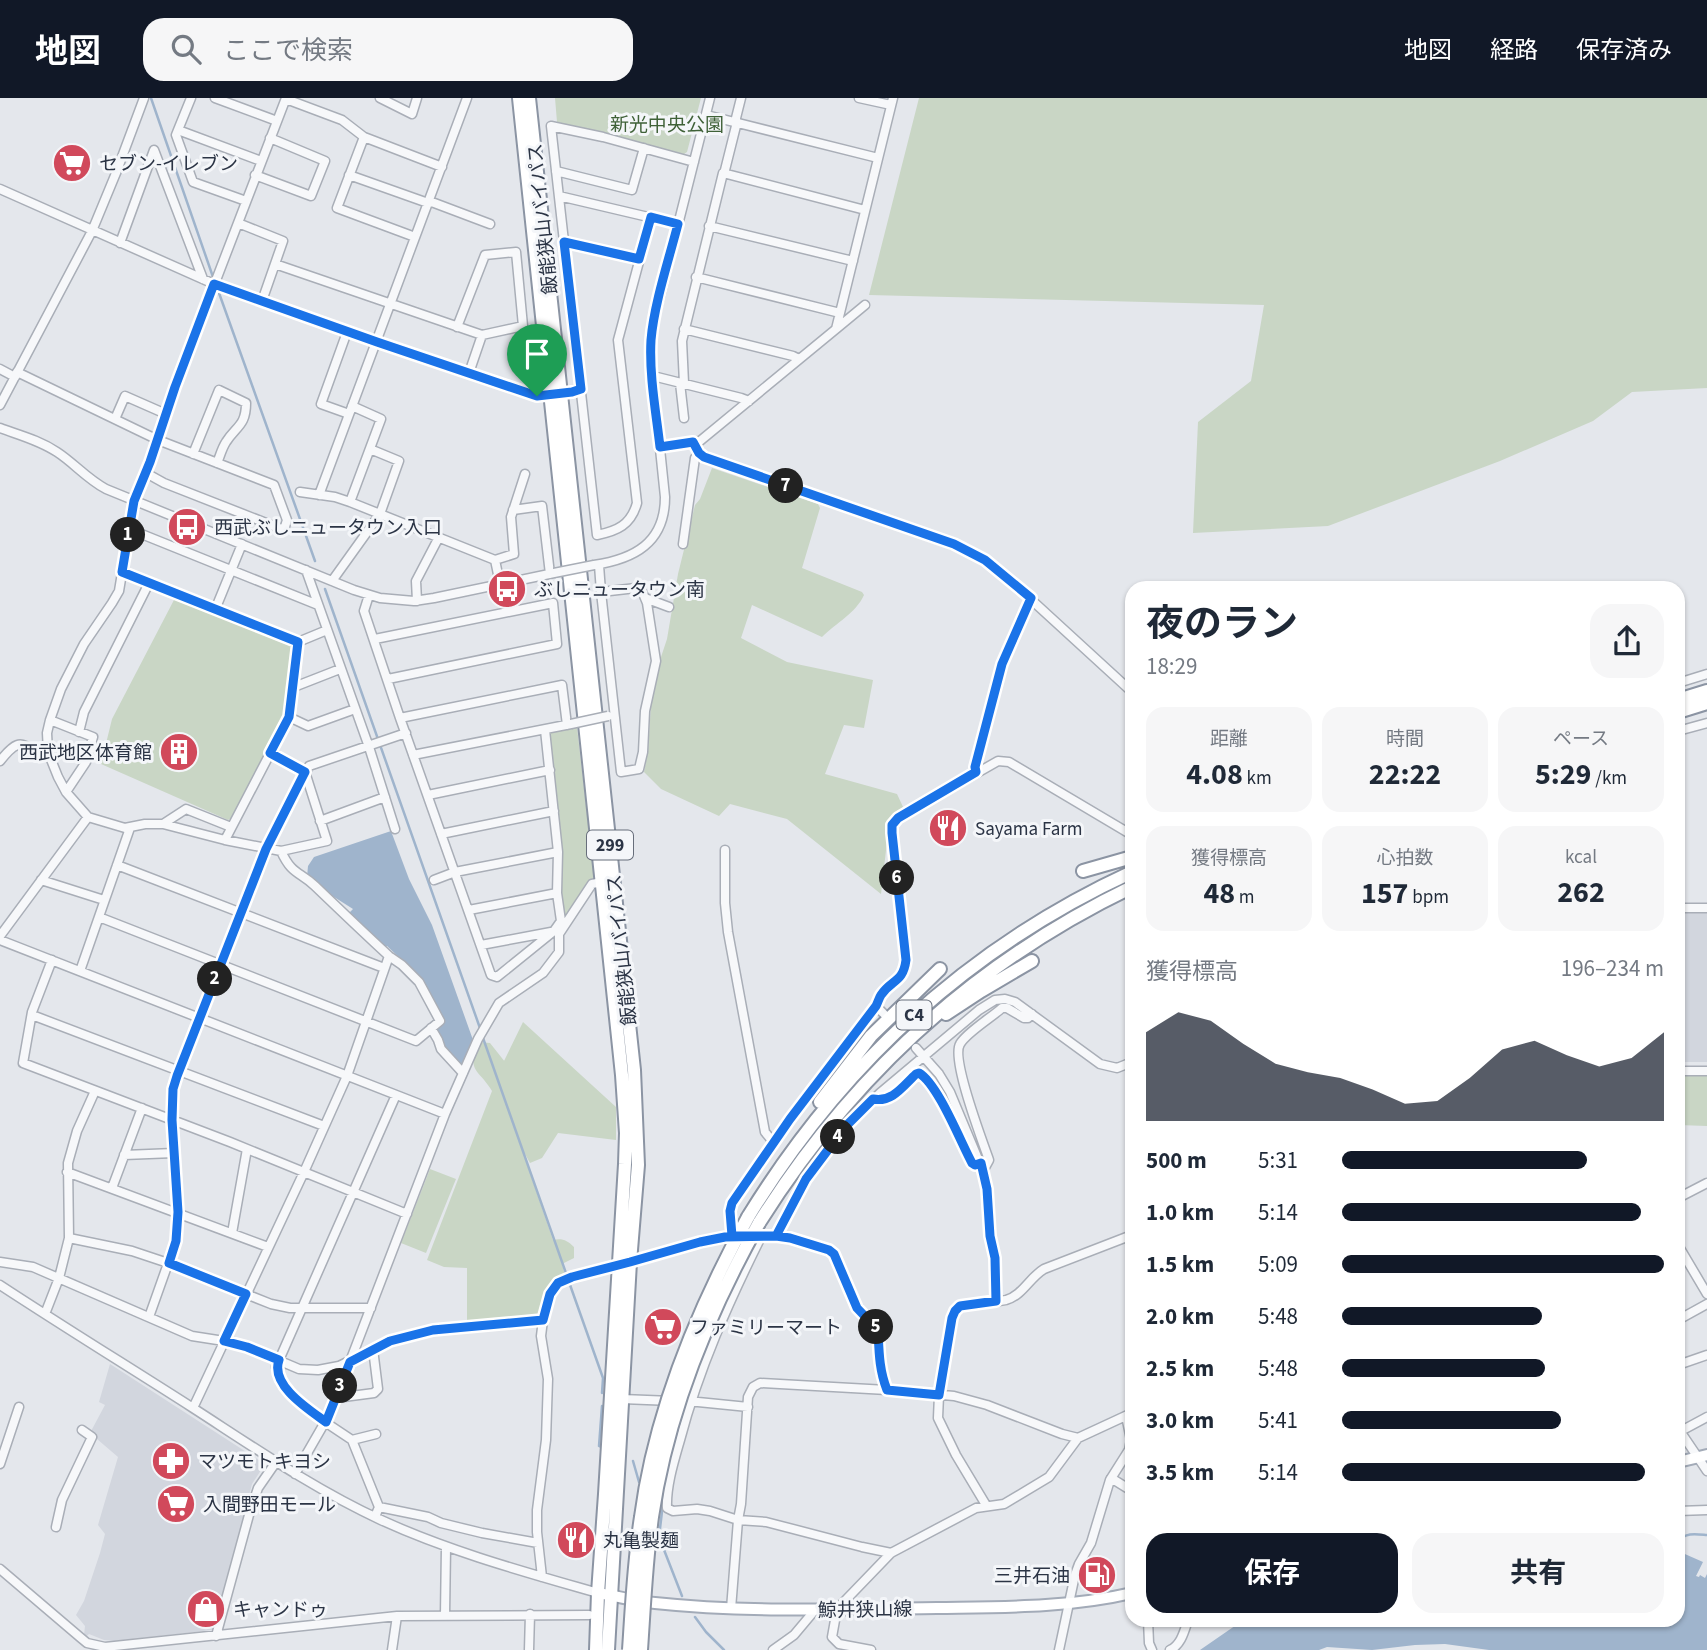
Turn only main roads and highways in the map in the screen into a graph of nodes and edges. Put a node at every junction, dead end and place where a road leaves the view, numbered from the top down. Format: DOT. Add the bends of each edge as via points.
graph roads {
  1 [pos="519,98"];
  2 [pos="529,98"];
  3 [pos="1707,691"];
  4 [pos="1685,698"];
  5 [pos="1707,703"];
  6 [pos="1685,710"];
  7 [pos="1125,858"];
  8 [pos="1083,872"];
  9 [pos="1125,876"];
  10 [pos="1125,891"];
  11 [pos="1032,961"];
  12 [pos="940,969"];
  13 [pos="865,1082"];
  14 [pos="764,1191"];
  15 [pos="756,1225"];
  16 [pos="625,1263"];
  17 [pos="1702,1456"];
  18 [pos="1685,1460"];
  19 [pos="604,1594"];
  20 [pos="1125,1596"];
  21 [pos="596,1650"];
  22 [pos="608,1650"];
  23 [pos="629,1650"];
  24 [pos="641,1650"];
  1 -- 16 [label="highway, 飯能狭山バイパス / 299" via="622,1075"];
  2 -- 16 [label="highway, 飯能狭山バイパス / 299" via="634,1070 638,1165"];
  3 -- 4 [label="highway"];
  5 -- 6 [label="highway"];
  7 -- 8 [label="highway"];
  9 -- 14 [label="highway, C4" via="1018,934 929,1002 835,1096"];
  10 -- 13 [label="highway, C4" via="1027,946 967,988"];
  11 -- 13 [label="highway" via="948,1013"];
  12 -- 14 [label="highway" via="872,1036 834,1083"];
  13 -- 15 [label="highway, C4"];
  14 -- 15 [label="highway, C4"];
  15 -- 23 [label="highway, C4, bridge" via="717,1276 671,1389 641,1515"];
  15 -- 24 [label="highway, C4, bridge" via="712,1315 670,1437 653,1515"];
  16 -- 19 [label="highway, 飯能狭山バイパス / 299"];
  16 -- 19 [label="highway, 飯能狭山バイパス / 299" via="622,1399"];
  17 -- 18 [label="main road"];
  19 -- 20 [label="main road, 鯨井狭山線" via="652,1603 815,1611 1027,1606"];
  19 -- 21 [label="highway, 299"];
  19 -- 22 [label="highway, 299"];
}
